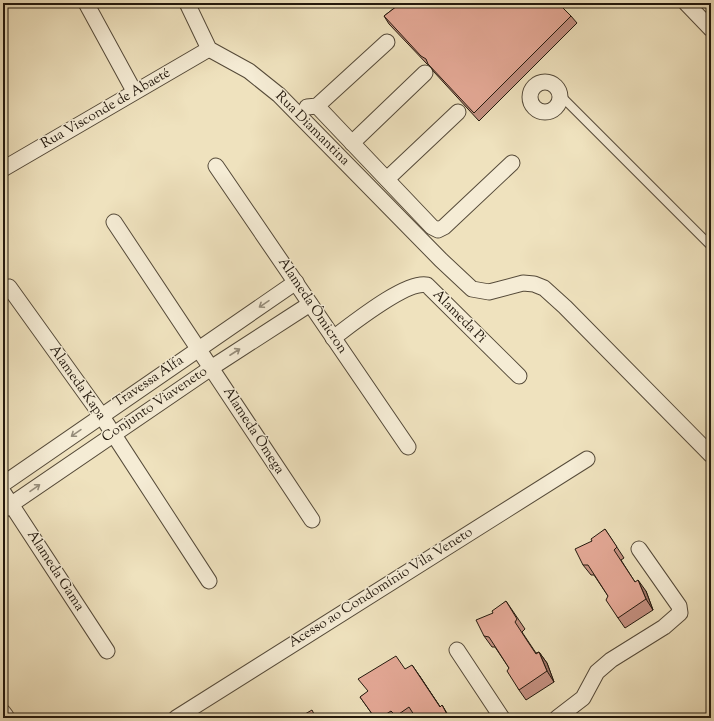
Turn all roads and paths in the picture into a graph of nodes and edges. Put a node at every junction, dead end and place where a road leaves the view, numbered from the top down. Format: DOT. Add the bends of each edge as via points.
graph roads {
  1 [pos="86,3"];
  2 [pos="187,3"];
  3 [pos="686,3"];
  4 [pos="711,29"];
  5 [pos="387,42"];
  6 [pos="209,49"];
  7 [pos="425,74"];
  8 [pos="134,91"];
  9 [pos="560,95"];
  10 [pos="317,106"];
  11 [pos="458,112"];
  12 [pos="297,113"];
  13 [pos="352,143"];
  14 [pos="512,163"];
  15 [pos="216,166"];
  16 [pos="3,169"];
  17 [pos="387,179"];
  18 [pos="114,222"];
  19 [pos="711,246"];
  20 [pos="296,282"];
  21 [pos="9,287"];
  22 [pos="310,304"];
  23 [pos="332,338"];
  24 [pos="198,349"];
  25 [pos="211,368"];
  26 [pos="519,376"];
  27 [pos="101,415"];
  28 [pos="113,434"];
  29 [pos="408,447"];
  30 [pos="711,455"];
  31 [pos="587,459"];
  32 [pos="3,484"];
  33 [pos="3,492"];
  34 [pos="7,507"];
  35 [pos="312,520"];
  36 [pos="639,549"];
  37 [pos="209,581"];
  38 [pos="457,650"];
  39 [pos="107,651"];
  40 [pos="176,718"];
  41 [pos="502,718"];
  42 [pos="557,718"];
  1 -- 8 [label="street"];
  2 -- 6 [label="street"];
  3 -- 4 [label="street"];
  5 -- 10 [label="street"];
  6 -- 8 [label="street, Rua Visconde de Abaeté"];
  6 -- 12 [label="street, Rua Diamantina" via="249,70 279,94"];
  7 -- 13 [label="street"];
  8 -- 16 [label="street, Rua Visconde de Abaeté"];
  9 -- 19 [label="lane"];
  10 -- 12 [label="street" via="312,105"];
  10 -- 13 [label="street"];
  11 -- 17 [label="street"];
  12 -- 30 [label="street, Rua Diamantina" via="472,289 489,292 523,283 544,288"];
  13 -- 17 [label="street"];
  14 -- 17 [label="street" via="438,230"];
  15 -- 20 [label="street, Alameda Ômicron"];
  18 -- 24 [label="street, Alameda Ômega"];
  20 -- 22 [label="street, Alameda Ômicron"];
  20 -- 24 [label="street, Travessa Alfa, one-way"];
  21 -- 27 [label="street, Alameda Kapa"];
  22 -- 23 [label="street, Alameda Ômicron"];
  25 -- 22 [label="street, Conjunto Viaveneto, one-way"];
  23 -- 26 [label="street, Alameda Pi" via="403,290 423,284 427,285"];
  23 -- 29 [label="street, Alameda Ômicron"];
  24 -- 25 [label="street, Alameda Ômega"];
  24 -- 27 [label="street, Travessa Alfa"];
  25 -- 28 [label="street, Conjunto Viaveneto"];
  25 -- 35 [label="street, Alameda Ômega"];
  27 -- 28 [label="street, Alameda Kapa"];
  27 -- 32 [label="street, Travessa Alfa, one-way"];
  34 -- 28 [label="street, Conjunto Viaveneto, one-way"];
  28 -- 37 [label="street, Alameda Kapa"];
  31 -- 40 [label="street, Acesso ao Condomínio Vila Veneto"];
  33 -- 34 [label="street, Alameda Gama"];
  34 -- 39 [label="street, Alameda Gama"];
  36 -- 42 [label="street" via="679,606 680,613 664,627 611,660 597,672 583,698"];
  38 -- 41 [label="street"];
}
